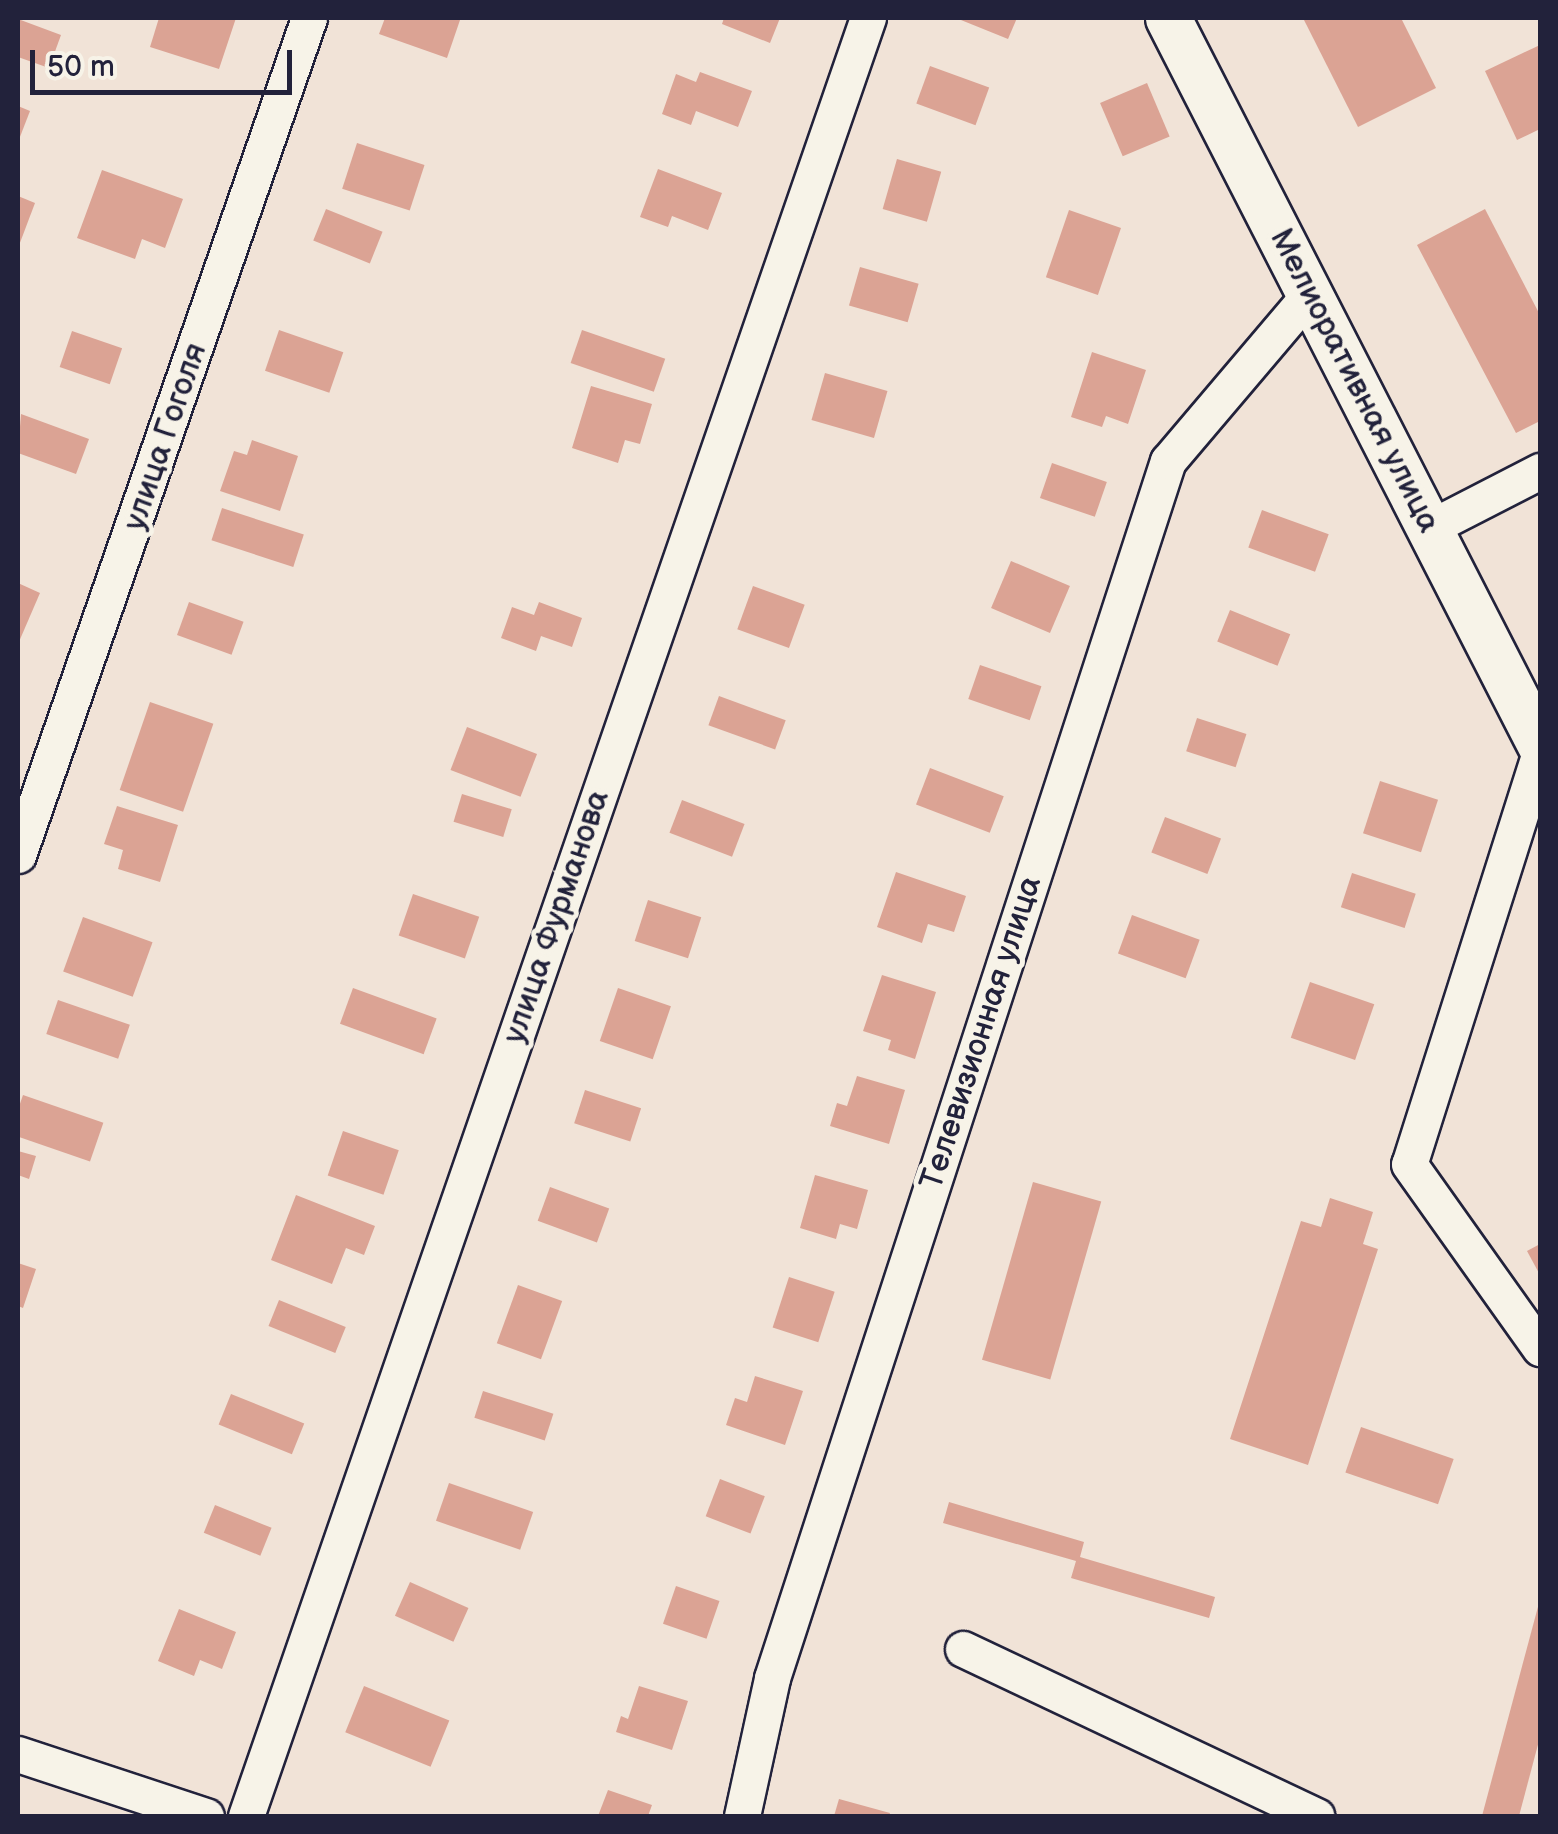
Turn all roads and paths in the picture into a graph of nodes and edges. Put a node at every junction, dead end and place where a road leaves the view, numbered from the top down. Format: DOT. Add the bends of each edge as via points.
graph roads {
  1 [pos="309,18"];
  2 [pos="868,18"];
  3 [pos="1168,18"];
  4 [pos="1309,295"];
  5 [pos="1540,471"];
  6 [pos="1429,528"];
  7 [pos="1540,748"];
  8 [pos="18,855"];
  9 [pos="1540,1348"];
  10 [pos="963,1650"];
  11 [pos="18,1754"];
  12 [pos="206,1816"];
  13 [pos="246,1816"];
  14 [pos="742,1816"];
  15 [pos="1316,1816"];
  1 -- 8 [label="street, улица Гоголя"];
  2 -- 13 [label="street, улица Фурманова"];
  3 -- 4 [label="main road, Мелиоративная улица"];
  4 -- 6 [label="main road, Мелиоративная улица"];
  4 -- 14 [label="street, Телевизионная улица" via="1168,462 772,1678"];
  5 -- 6 [label="street"];
  6 -- 7 [label="main road, Мелиоративная улица"];
  7 -- 9 [label="street" via="1409,1164"];
  10 -- 15 [label="street"];
  11 -- 12 [label="street"];
}
